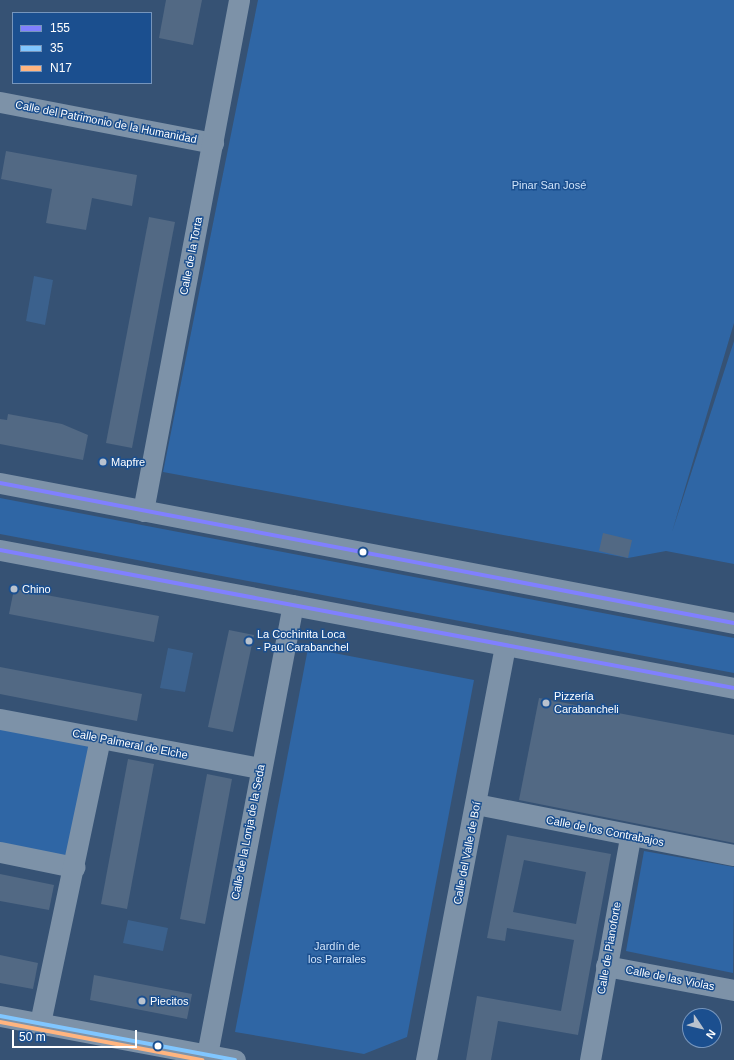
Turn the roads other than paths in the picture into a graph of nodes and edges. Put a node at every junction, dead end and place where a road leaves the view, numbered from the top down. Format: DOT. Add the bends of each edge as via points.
graph roads {
  1 [pos="239,0"];
  2 [pos="0,102"];
  3 [pos="213,143"];
  4 [pos="0,484"];
  5 [pos="143,511"];
  6 [pos="0,553"];
  7 [pos="293,605"];
  8 [pos="734,623"];
  9 [pos="504,644"];
  10 [pos="734,688"];
  11 [pos="0,719"];
  12 [pos="100,739"];
  13 [pos="260,768"];
  14 [pos="476,804"];
  15 [pos="630,837"];
  16 [pos="0,852"];
  17 [pos="734,855"];
  18 [pos="74,867"];
  19 [pos="606,966"];
  20 [pos="734,990"];
  21 [pos="0,1016"];
  22 [pos="40,1024"];
  23 [pos="206,1057"];
  24 [pos="235,1060"];
  25 [pos="426,1060"];
  26 [pos="590,1060"];
  1 -- 3 [label="street, Calle de la Torta"];
  2 -- 3 [label="street, Calle del Patrimonio de la Humanidad"];
  3 -- 5 [label="street, Calle de la Torta"];
  4 -- 5 [label="street"];
  5 -- 8 [label="street"];
  6 -- 7 [label="street"];
  7 -- 9 [label="street"];
  7 -- 13 [label="street, Calle de la Lonja de la Seda"];
  9 -- 10 [label="street"];
  9 -- 14 [label="street, Calle del Valle de Boí"];
  11 -- 12 [label="street, Calle Palmeral de Elche"];
  12 -- 13 [label="street, Calle Palmeral de Elche"];
  12 -- 18 [label="street"];
  13 -- 23 [label="street, Calle de la Lonja de la Seda"];
  14 -- 15 [label="street, Calle de los Contrabajos"];
  14 -- 25 [label="street, Calle del Valle de Boí"];
  15 -- 17 [label="street, Calle de los Contrabajos"];
  15 -- 19 [label="street, Calle de Pianoforte"];
  16 -- 18 [label="street"];
  18 -- 22 [label="street"];
  19 -- 20 [label="street, Calle de las Violas"];
  19 -- 26 [label="street, Calle de Pianoforte"];
  21 -- 22 [label="street"];
  22 -- 23 [label="street"];
  23 -- 24 [label="street"];
}
